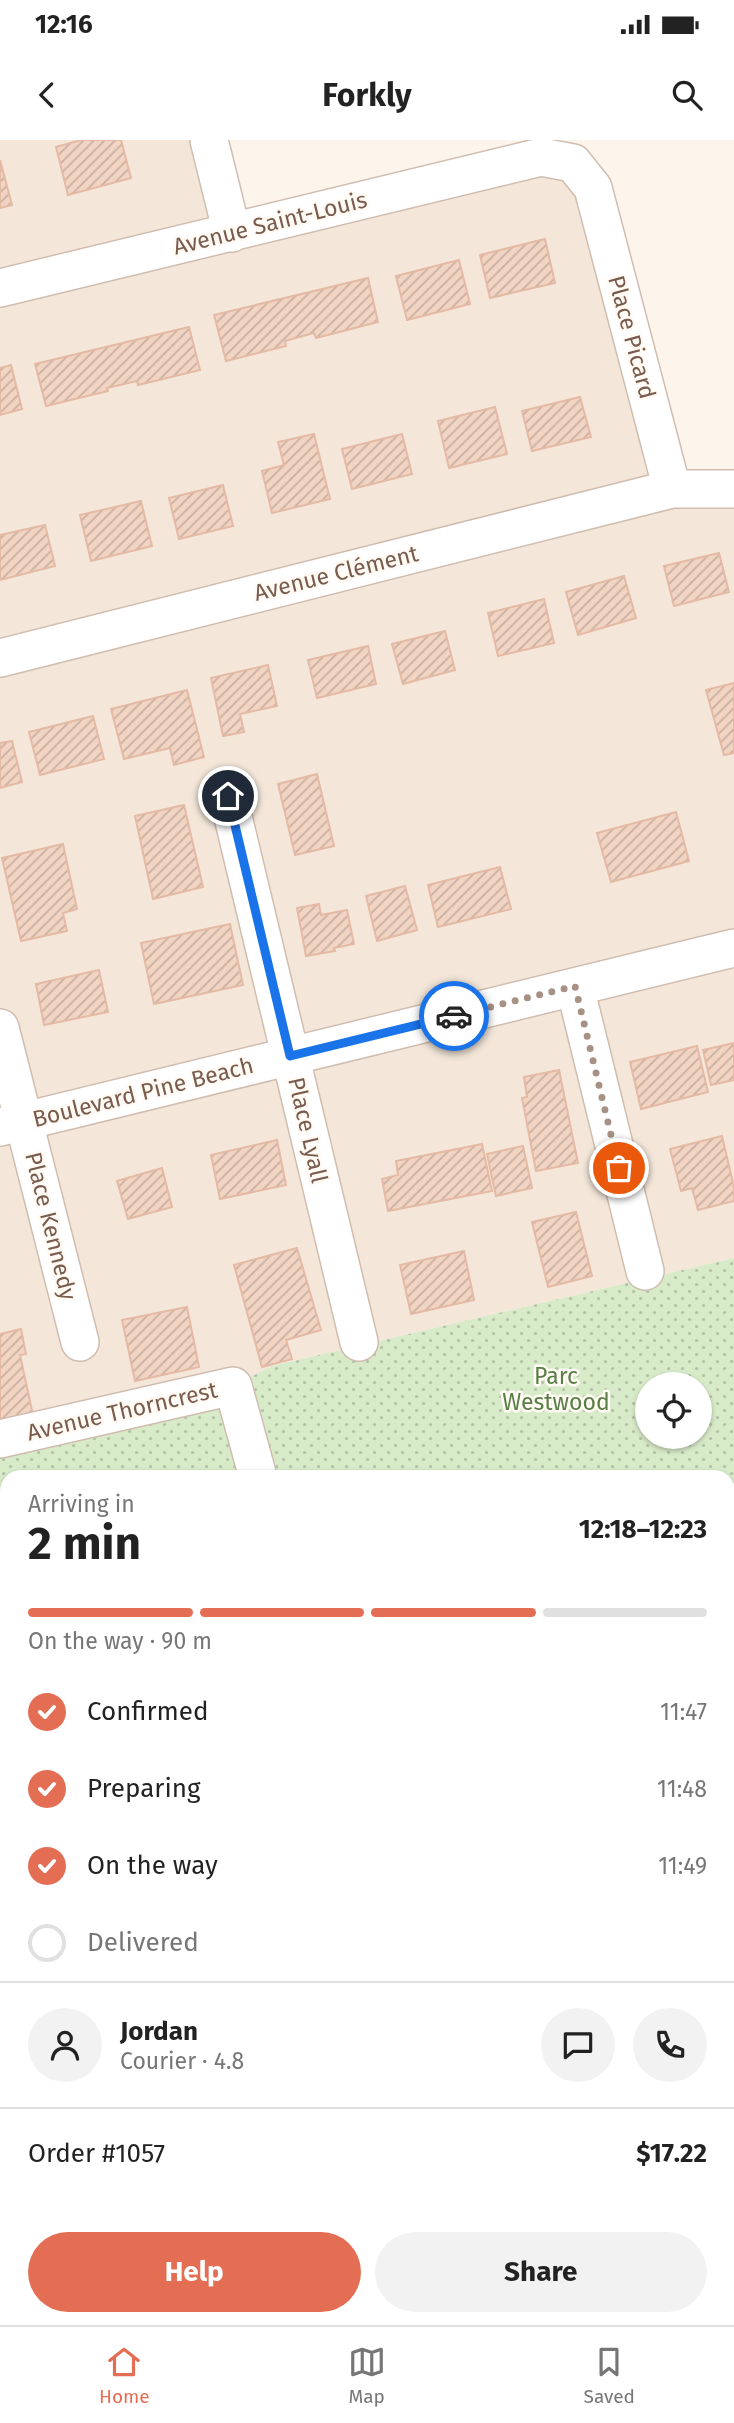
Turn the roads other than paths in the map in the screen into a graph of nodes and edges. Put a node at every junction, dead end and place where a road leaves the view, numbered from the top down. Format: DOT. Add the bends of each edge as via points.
graph roads {
  1 [pos="209,140"];
  2 [pos="541,157"];
  3 [pos="232,233"];
  4 [pos="0,288"];
  5 [pos="672,489"];
  6 [pos="734,489"];
  7 [pos="0,658"];
  8 [pos="228,796"];
  9 [pos="734,948"];
  10 [pos="575,986"];
  11 [pos="0,1028"];
  12 [pos="290,1056"];
  13 [pos="12,1124"];
  14 [pos="645,1271"];
  15 [pos="80,1342"];
  16 [pos="359,1342"];
  17 [pos="0,1439"];
  18 [pos="256,1470"];
  1 -- 3 [label="street"];
  2 -- 3 [label="street, Avenue Saint-Louis"];
  2 -- 5 [label="street, Place Picard" via="573,163 593,188"];
  3 -- 4 [label="street, Avenue Saint-Louis"];
  5 -- 6 [label="street"];
  5 -- 7 [label="street, Avenue Clément"];
  8 -- 12 [label="street, Place Lyall"];
  9 -- 10 [label="street, Boulevard Pine Beach"];
  10 -- 12 [label="street, Boulevard Pine Beach"];
  10 -- 14 [label="street"];
  11 -- 13 [label="street, Place Kennedy"];
  12 -- 13 [label="street, Boulevard Pine Beach"];
  12 -- 16 [label="street, Place Lyall"];
  13 -- 15 [label="street, Place Kennedy"];
  17 -- 18 [label="street, Avenue Thorncrest" via="233,1386"];
}
